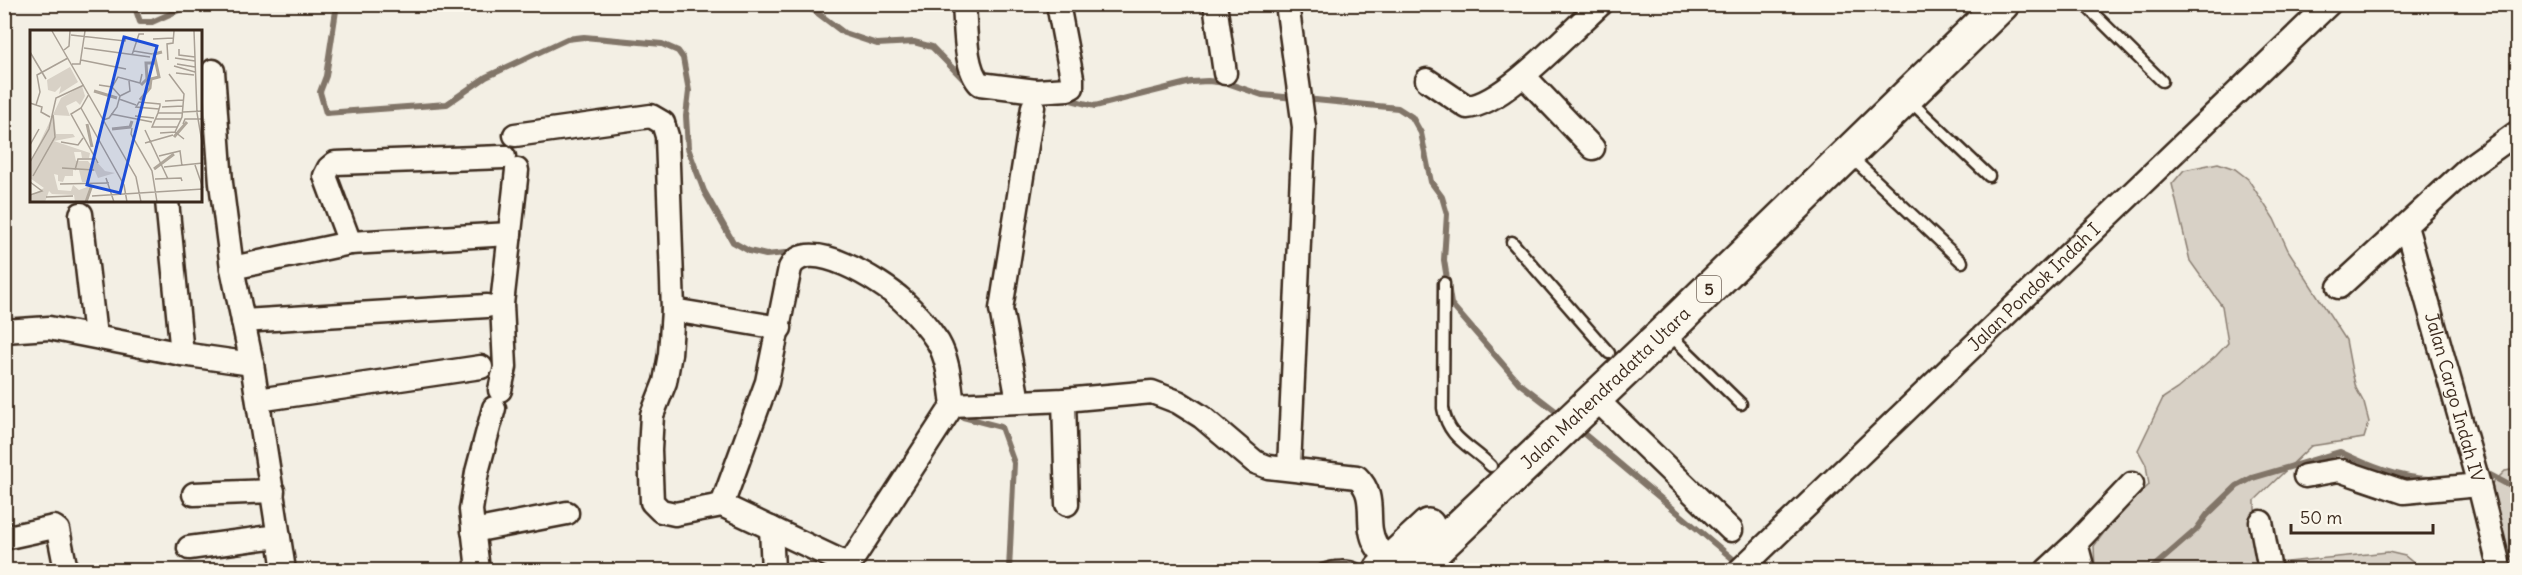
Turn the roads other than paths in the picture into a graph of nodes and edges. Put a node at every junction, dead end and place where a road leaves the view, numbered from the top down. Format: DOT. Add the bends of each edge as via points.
graph roads {
  1 [pos="964,4"];
  2 [pos="1058,4"];
  3 [pos="1215,4"];
  4 [pos="1287,4"];
  5 [pos="1601,4"];
  6 [pos="1970,4"];
  7 [pos="2002,4"];
  8 [pos="2084,4"];
  9 [pos="2329,4"];
  10 [pos="213,70"];
  11 [pos="1226,73"];
  12 [pos="1524,76"];
  13 [pos="1427,80"];
  14 [pos="2162,81"];
  15 [pos="1906,97"];
  16 [pos="1033,107"];
  17 [pos="2517,132"];
  18 [pos="515,135"];
  19 [pos="1593,148"];
  20 [pos="1847,153"];
  21 [pos="1989,176"];
  22 [pos="167,202"];
  23 [pos="81,214"];
  24 [pos="2406,226"];
  25 [pos="510,234"];
  26 [pos="1512,242"];
  27 [pos="350,243"];
  28 [pos="1962,262"];
  29 [pos="232,267"];
  30 [pos="1444,283"];
  31 [pos="2339,287"];
  32 [pos="487,306"];
  33 [pos="672,310"];
  34 [pos="243,321"];
  35 [pos="780,328"];
  36 [pos="4,331"];
  37 [pos="1666,331"];
  38 [pos="95,336"];
  39 [pos="1609,353"];
  40 [pos="182,354"];
  41 [pos="252,364"];
  42 [pos="481,367"];
  43 [pos="1595,398"];
  44 [pos="258,400"];
  45 [pos="1064,400"];
  46 [pos="1018,401"];
  47 [pos="1741,404"];
  48 [pos="953,405"];
  49 [pos="1491,466"];
  50 [pos="1289,468"];
  51 [pos="2305,476"];
  52 [pos="2132,484"];
  53 [pos="2479,485"];
  54 [pos="273,491"];
  55 [pos="194,494"];
  56 [pos="1067,504"];
  57 [pos="722,505"];
  58 [pos="567,513"];
  59 [pos="2261,522"];
  60 [pos="771,528"];
  61 [pos="1731,530"];
  62 [pos="473,531"];
  63 [pos="278,536"];
  64 [pos="4,538"];
  65 [pos="2076,543"];
  66 [pos="189,548"];
  67 [pos="849,568"];
  68 [pos="1396,568"];
  69 [pos="59,569"];
  70 [pos="284,570"];
  71 [pos="478,570"];
  72 [pos="773,570"];
  73 [pos="1323,570"];
  74 [pos="1359,570"];
  75 [pos="1740,570"];
  76 [pos="2046,570"];
  77 [pos="2083,570"];
  78 [pos="2271,570"];
  79 [pos="2500,570"];
  1 -- 2 [label="street" via="974,78 980,84 1036,91 1072,87"];
  3 -- 11 [label="street"];
  4 -- 50 [label="street" via="1304,127"];
  5 -- 12 [label="street"];
  6 -- 39 [label="highway, Jalan Mahendradatta Utara / 5"];
  7 -- 15 [label="highway, Jalan Mahendradatta Utara / 5"];
  8 -- 14 [label="lane"];
  9 -- 75 [label="street, Jalan Pondok Indah I"];
  10 -- 29 [label="street"];
  12 -- 13 [label="street" via="1486,103 1467,107"];
  12 -- 19 [label="street"];
  15 -- 20 [label="highway, Jalan Mahendradatta Utara / 5"];
  15 -- 21 [label="lane"];
  16 -- 46 [label="street" via="1001,309"];
  17 -- 24 [label="street" via="2469,167"];
  18 -- 33 [label="street" via="651,116 663,123 667,136"];
  20 -- 28 [label="lane"];
  20 -- 37 [label="highway, Jalan Mahendradatta Utara / 5"];
  22 -- 40 [label="street"];
  23 -- 38 [label="street"];
  24 -- 31 [label="street"];
  24 -- 53 [label="street, Jalan Cargo Indah IV"];
  25 -- 27 [label="street"];
  25 -- 27 [label="street" via="511,164 335,163 325,176"];
  25 -- 62 [label="street" via="502,304 505,367 477,472 471,510"];
  26 -- 39 [label="lane"];
  27 -- 29 [label="street"];
  29 -- 34 [label="street"];
  30 -- 49 [label="lane" via="1446,424"];
  32 -- 34 [label="street"];
  33 -- 35 [label="street"];
  33 -- 57 [label="street" via="670,354 652,415 652,502 661,511 675,514"];
  34 -- 41 [label="street"];
  35 -- 48 [label="street" via="794,261 806,255 843,262 900,299 929,329 946,363"];
  35 -- 57 [label="street" via="767,382"];
  36 -- 38 [label="street" via="49,328"];
  37 -- 43 [label="highway, Jalan Mahendradatta Utara / 5"];
  37 -- 47 [label="lane"];
  38 -- 40 [label="street"];
  39 -- 49 [label="highway, Jalan Mahendradatta Utara / 5"];
  40 -- 41 [label="street"];
  41 -- 44 [label="street"];
  42 -- 44 [label="street"];
  43 -- 61 [label="street"];
  43 -- 68 [label="highway, Jalan Mahendradatta Utara / 5"];
  44 -- 54 [label="street"];
  45 -- 46 [label="street"];
  45 -- 50 [label="street" via="1152,392 1202,417 1255,462"];
  45 -- 56 [label="street"];
  46 -- 48 [label="street"];
  48 -- 67 [label="street"];
  49 -- 68 [label="highway, Jalan Mahendradatta Utara / 5"];
  50 -- 68 [label="street" via="1357,477 1365,484 1376,546"];
  51 -- 53 [label="street" via="2339,470 2404,492"];
  52 -- 65 [label="street"];
  53 -- 79 [label="street, Jalan Cargo Indah IV"];
  54 -- 55 [label="street"];
  54 -- 63 [label="street"];
  57 -- 60 [label="street"];
  58 -- 62 [label="street"];
  59 -- 78 [label="street"];
  60 -- 67 [label="street"];
  60 -- 72 [label="street"];
  62 -- 71 [label="street"];
  63 -- 66 [label="street"];
  63 -- 70 [label="street"];
  64 -- 69 [label="street" via="54,526 58,530"];
  65 -- 76 [label="street"];
  65 -- 77 [label="street"];
  73 -- 74 [label="lane"];
}
